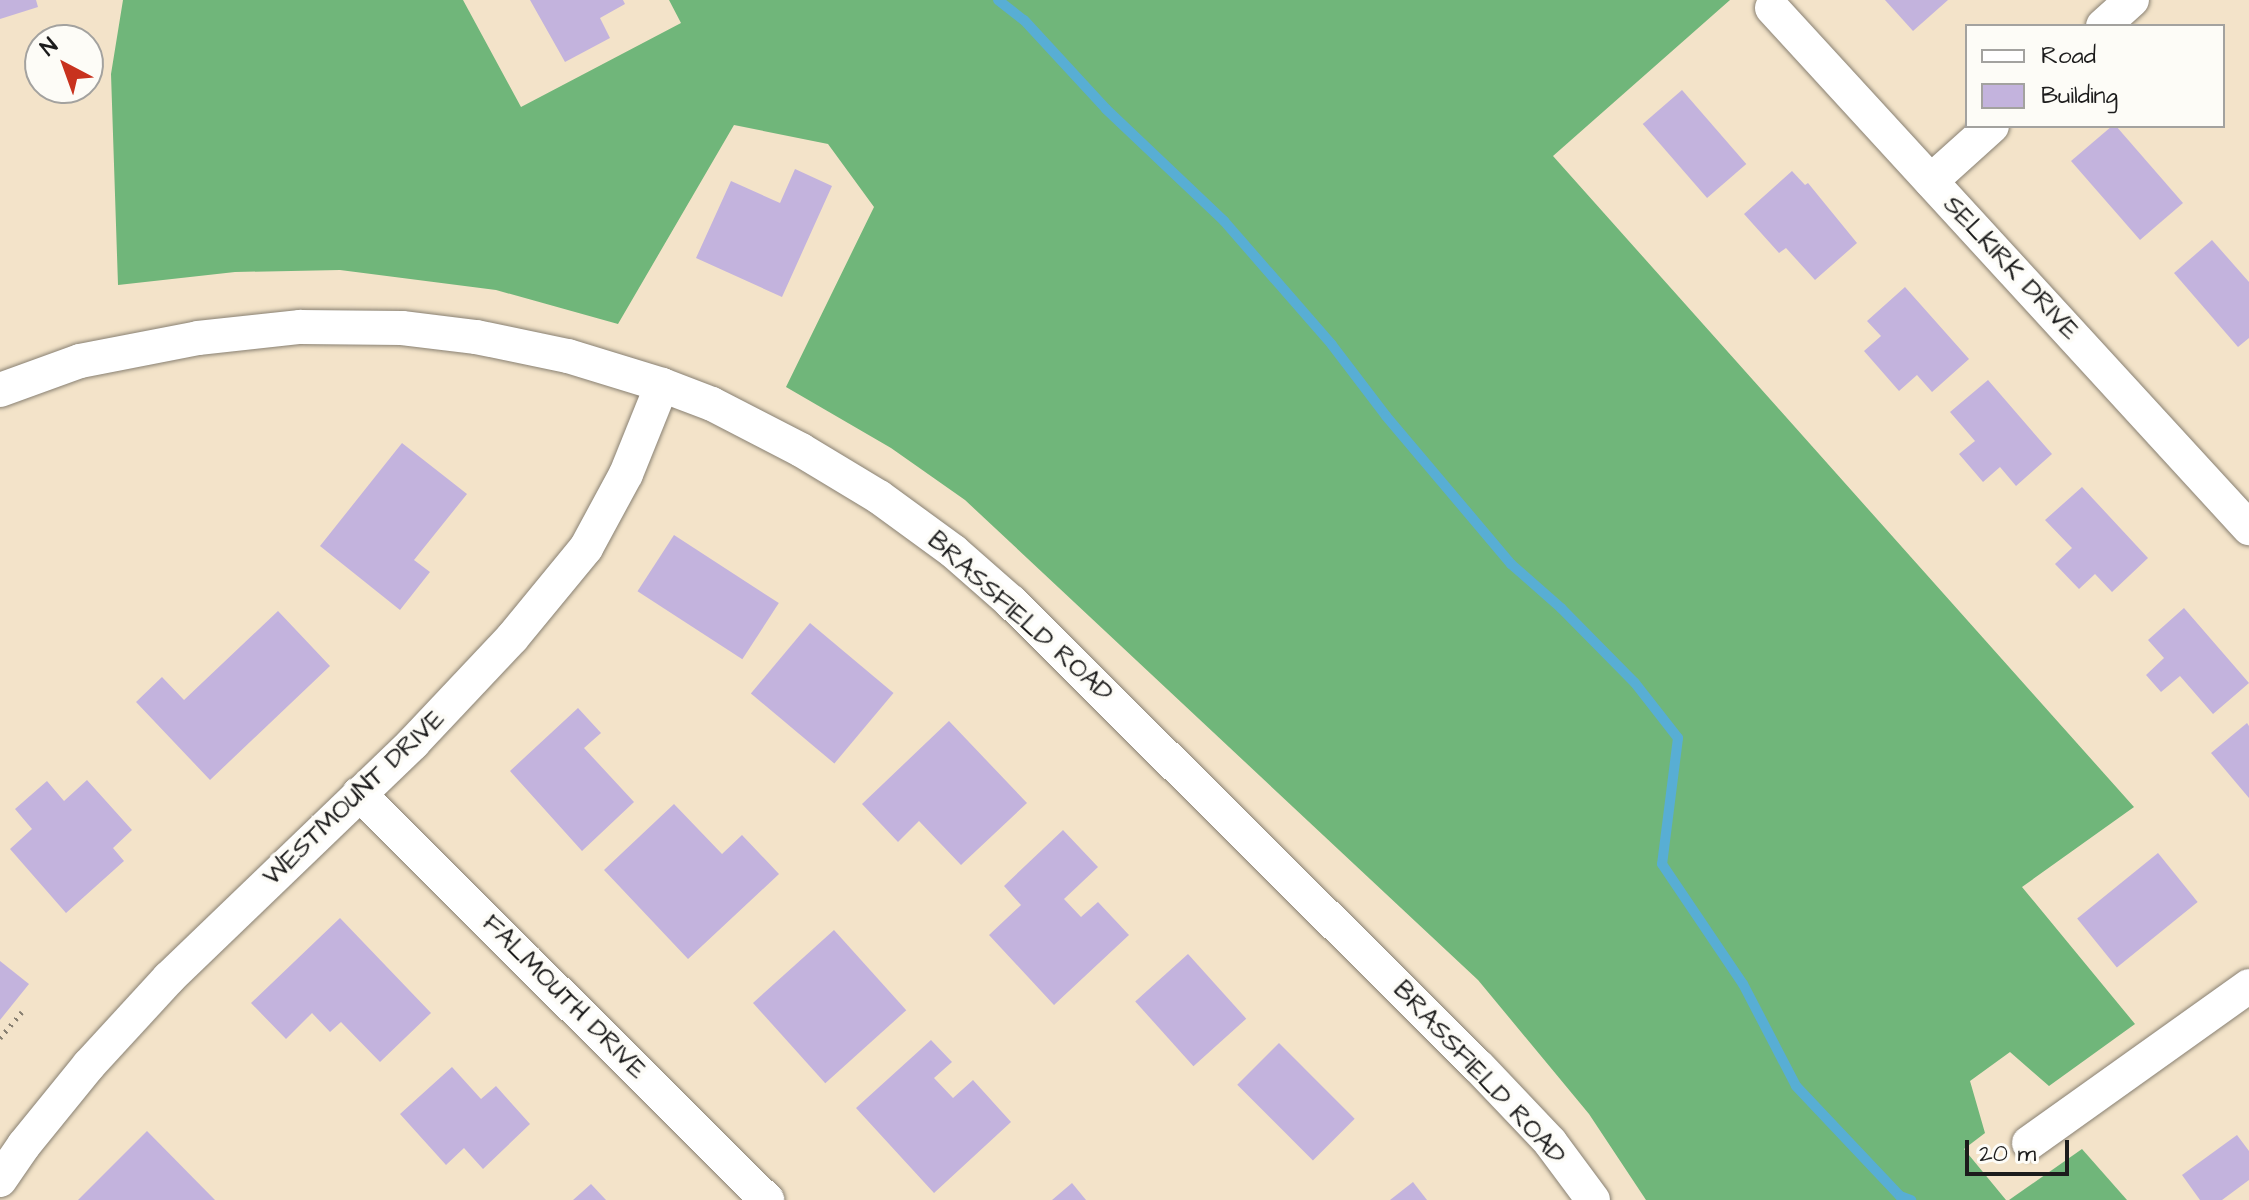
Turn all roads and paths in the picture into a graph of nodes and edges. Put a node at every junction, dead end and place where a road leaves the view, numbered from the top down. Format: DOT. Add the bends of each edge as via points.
graph roads {
  1 [pos="2132,0"];
  2 [pos="1772,8"];
  3 [pos="2105,24"];
  4 [pos="1990,128"];
  5 [pos="1931,181"];
  6 [pos="662,385"];
  7 [pos="0,390"];
  8 [pos="2249,528"];
  9 [pos="359,794"];
  10 [pos="2249,986"];
  11 [pos="22,1012"];
  12 [pos="0,1038"];
  13 [pos="2029,1143"];
  14 [pos="0,1180"];
  15 [pos="767,1200"];
  16 [pos="1593,1200"];
  1 -- 3 [label="street"];
  2 -- 5 [label="street, SELKIRK DRIVE"];
  4 -- 5 [label="street"];
  5 -- 8 [label="street, SELKIRK DRIVE"];
  6 -- 7 [label="street, BRASSFIELD ROAD" via="568,356 476,337 402,328 300,327 198,338 80,361"];
  6 -- 9 [label="street, WESTMOUNT DRIVE" via="626,474 586,548 492,660"];
  6 -- 16 [label="street, BRASSFIELD ROAD" via="801,450 879,497 953,551 1088,676 1478,1066 1550,1142"];
  9 -- 14 [label="street, WESTMOUNT DRIVE" via="169,978 89,1065"];
  9 -- 15 [label="street, FALMOUTH DRIVE"];
  10 -- 13 [label="street"];
  11 -- 12 [label="path"];
}
